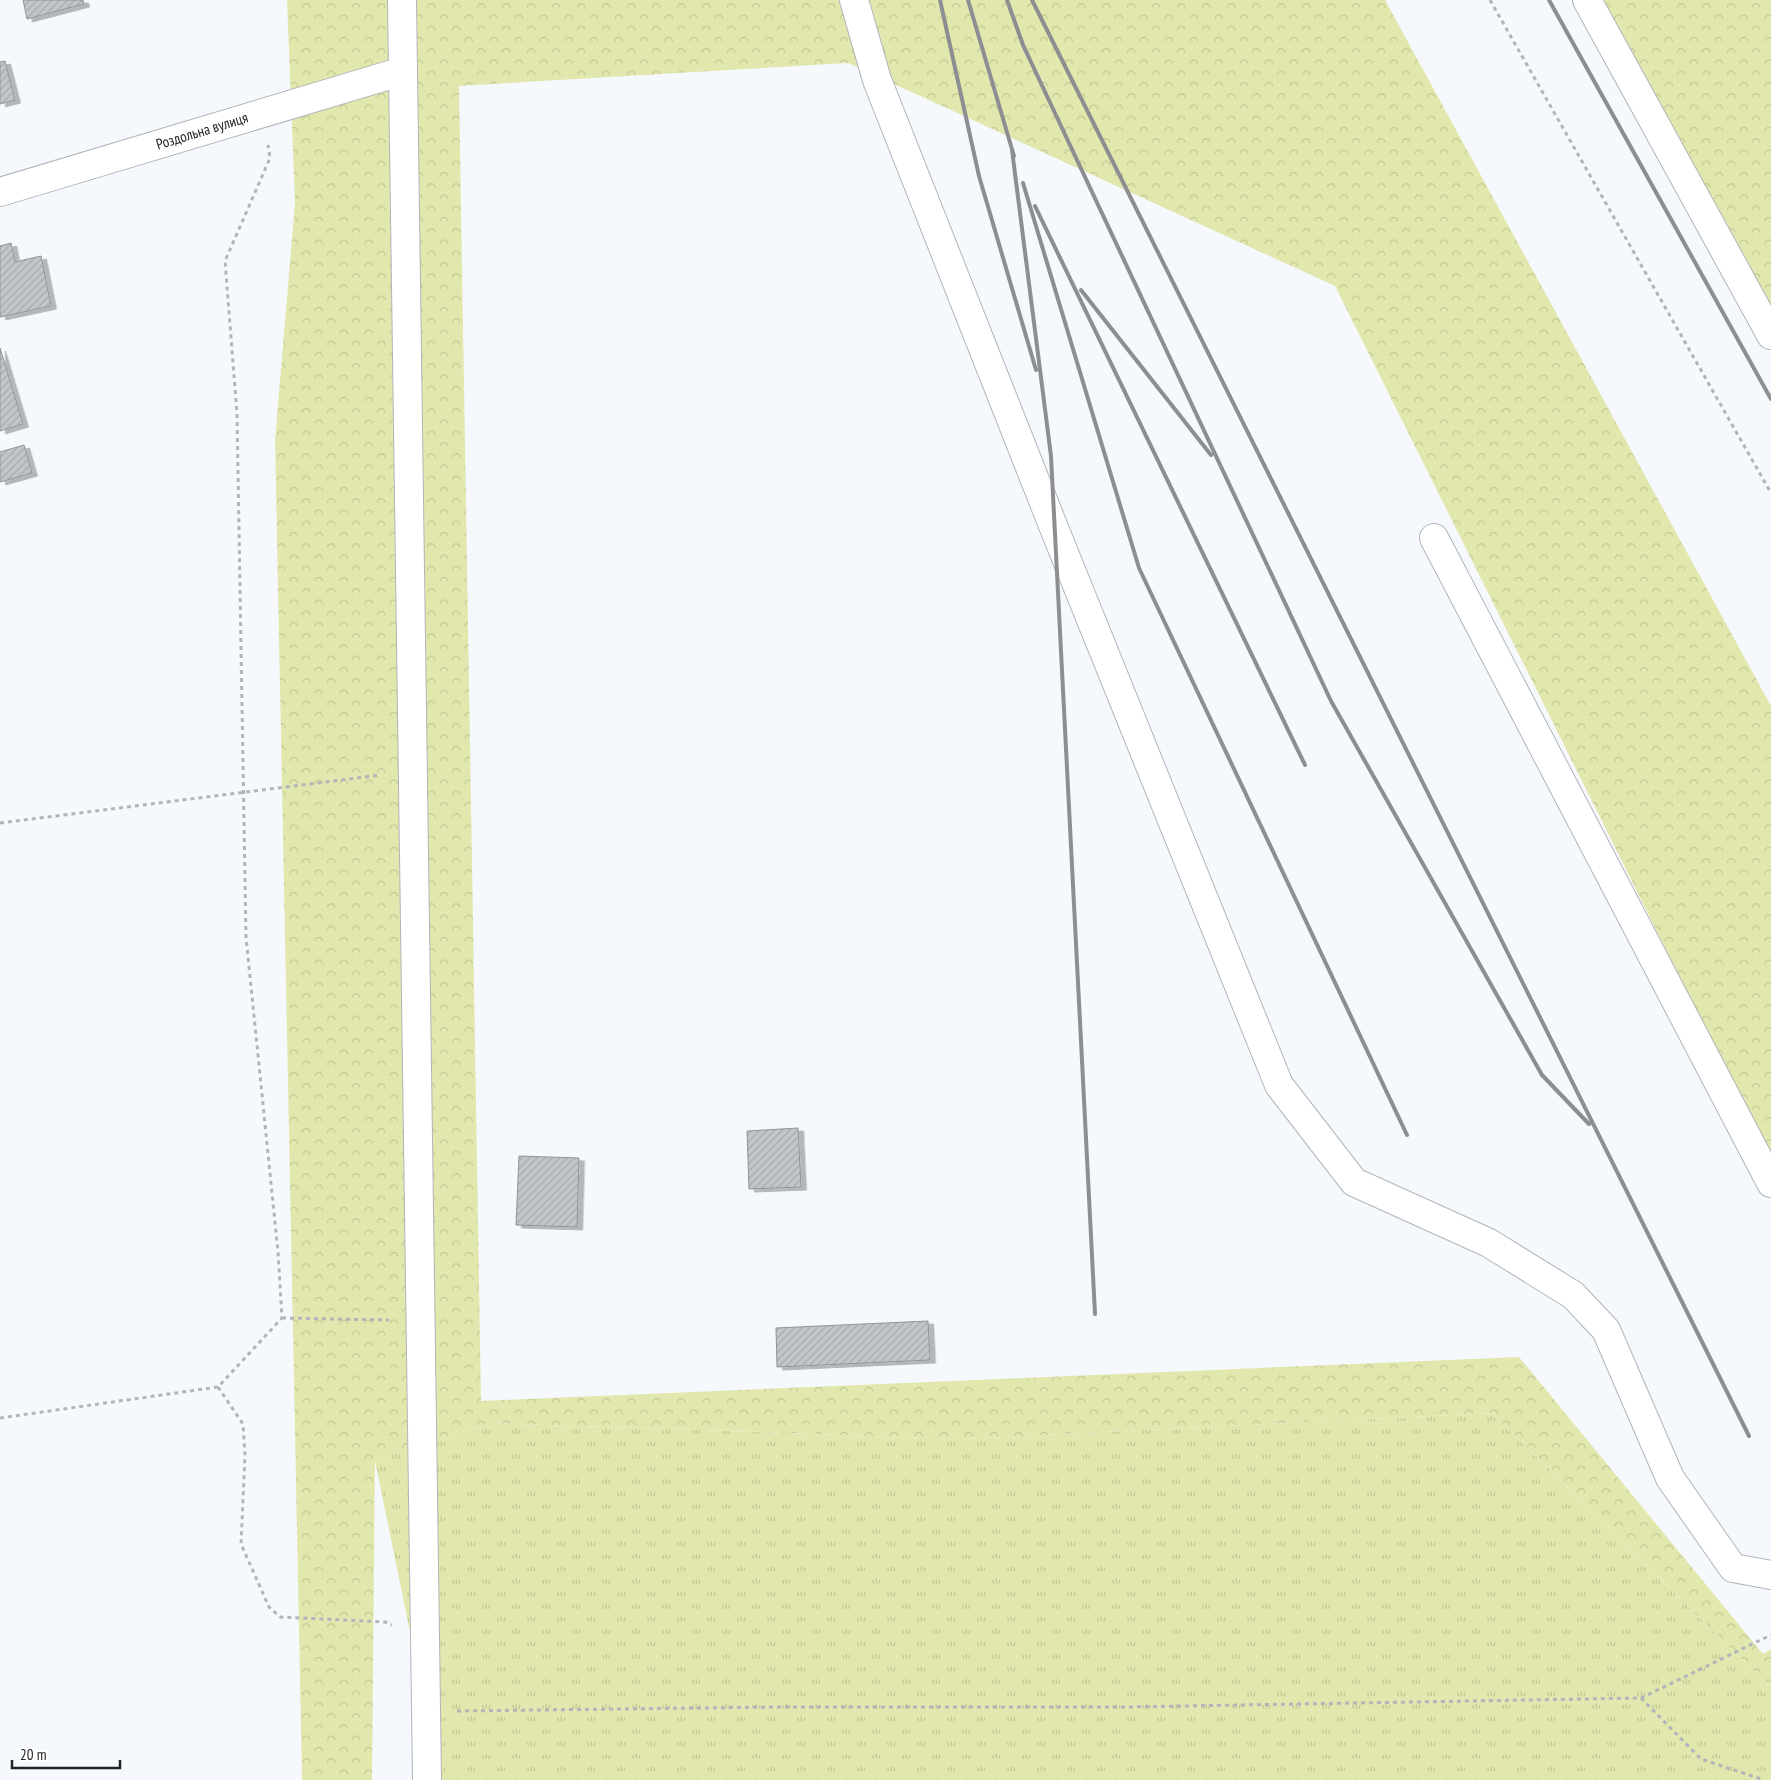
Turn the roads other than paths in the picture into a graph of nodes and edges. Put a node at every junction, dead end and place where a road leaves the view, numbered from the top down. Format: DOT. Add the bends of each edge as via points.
graph roads {
  1 [pos="402,0"];
  2 [pos="854,0"];
  3 [pos="1586,0"];
  4 [pos="403,71"];
  5 [pos="0,192"];
  6 [pos="1771,335"];
  7 [pos="1434,538"];
  8 [pos="1771,1183"];
  9 [pos="1771,1575"];
  10 [pos="427,1780"];
  1 -- 4 [label="street"];
  2 -- 9 [label="street" via="881,89 1279,1085 1354,1182 1489,1243 1573,1295 1606,1330 1666,1470 1733,1568"];
  3 -- 6 [label="street"];
  4 -- 5 [label="street, Роздольна вулиця"];
  4 -- 10 [label="street"];
  7 -- 8 [label="street"];
}
